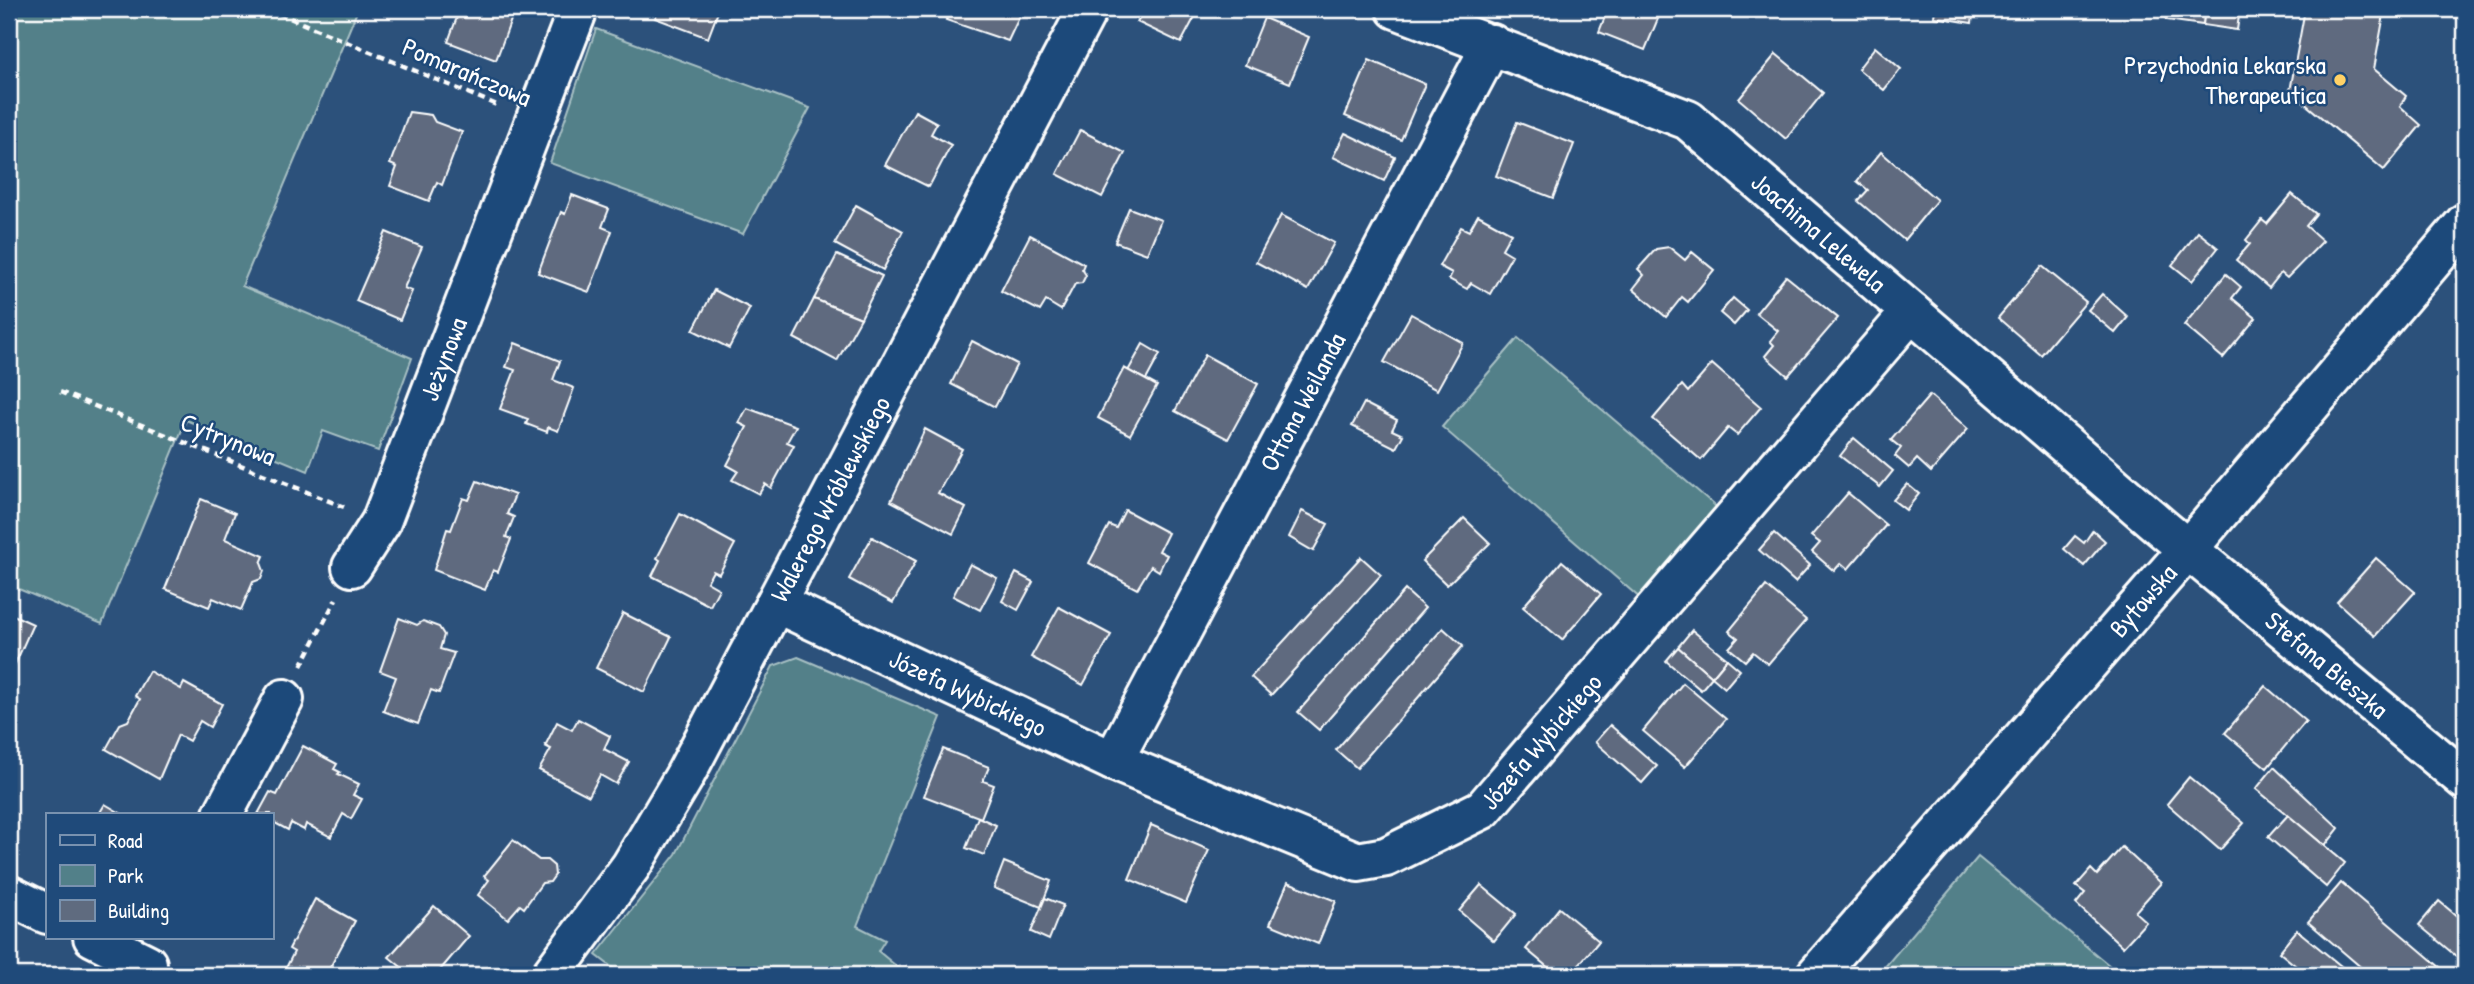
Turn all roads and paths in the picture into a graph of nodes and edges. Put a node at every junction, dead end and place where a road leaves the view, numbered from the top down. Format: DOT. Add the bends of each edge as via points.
graph roads {
  1 [pos="268,9"];
  2 [pos="579,9"];
  3 [pos="1088,9"];
  4 [pos="1396,9"];
  5 [pos="1492,44"];
  6 [pos="536,122"];
  7 [pos="2465,223"];
  8 [pos="1911,312"];
  9 [pos="60,392"];
  10 [pos="382,522"];
  11 [pos="2188,549"];
  12 [pos="352,567"];
  13 [pos="776,603"];
  14 [pos="284,699"];
  15 [pos="1113,761"];
  16 [pos="2465,780"];
  17 [pos="224,813"];
  18 [pos="9,895"];
  19 [pos="46,914"];
  20 [pos="98,939"];
  21 [pos="150,959"];
  22 [pos="551,975"];
  23 [pos="1816,975"];
  1 -- 6 [label="path, Pomarańczowa"];
  2 -- 6 [label="street, Jeżynowa"];
  3 -- 13 [label="street, Walerego Wróblewskiego"];
  4 -- 5 [label="street, Joachima Lelewela"];
  5 -- 8 [label="street, Joachima Lelewela" via="1688,120"];
  5 -- 15 [label="street, Ottona Weilanda"];
  6 -- 10 [label="street, Jeżynowa"];
  7 -- 11 [label="street, Bytowska"];
  8 -- 11 [label="street, Joachima Lelewela"];
  8 -- 15 [label="street, Józefa Wybickiego" via="1483,809 1385,857 1358,862"];
  9 -- 10 [label="path, Cytrynowa"];
  10 -- 12 [label="street, Jeżynowa"];
  11 -- 16 [label="street, Stefana Bieszka"];
  11 -- 23 [label="street, Bytowska"];
  12 -- 14 [label="path"];
  13 -- 15 [label="street, Józefa Wybickiego"];
  13 -- 22 [label="street, Walerego Wróblewskiego" via="631,866"];
  14 -- 17 [label="street"];
  18 -- 19 [label="street"];
  20 -- 21 [label="street"];
}
